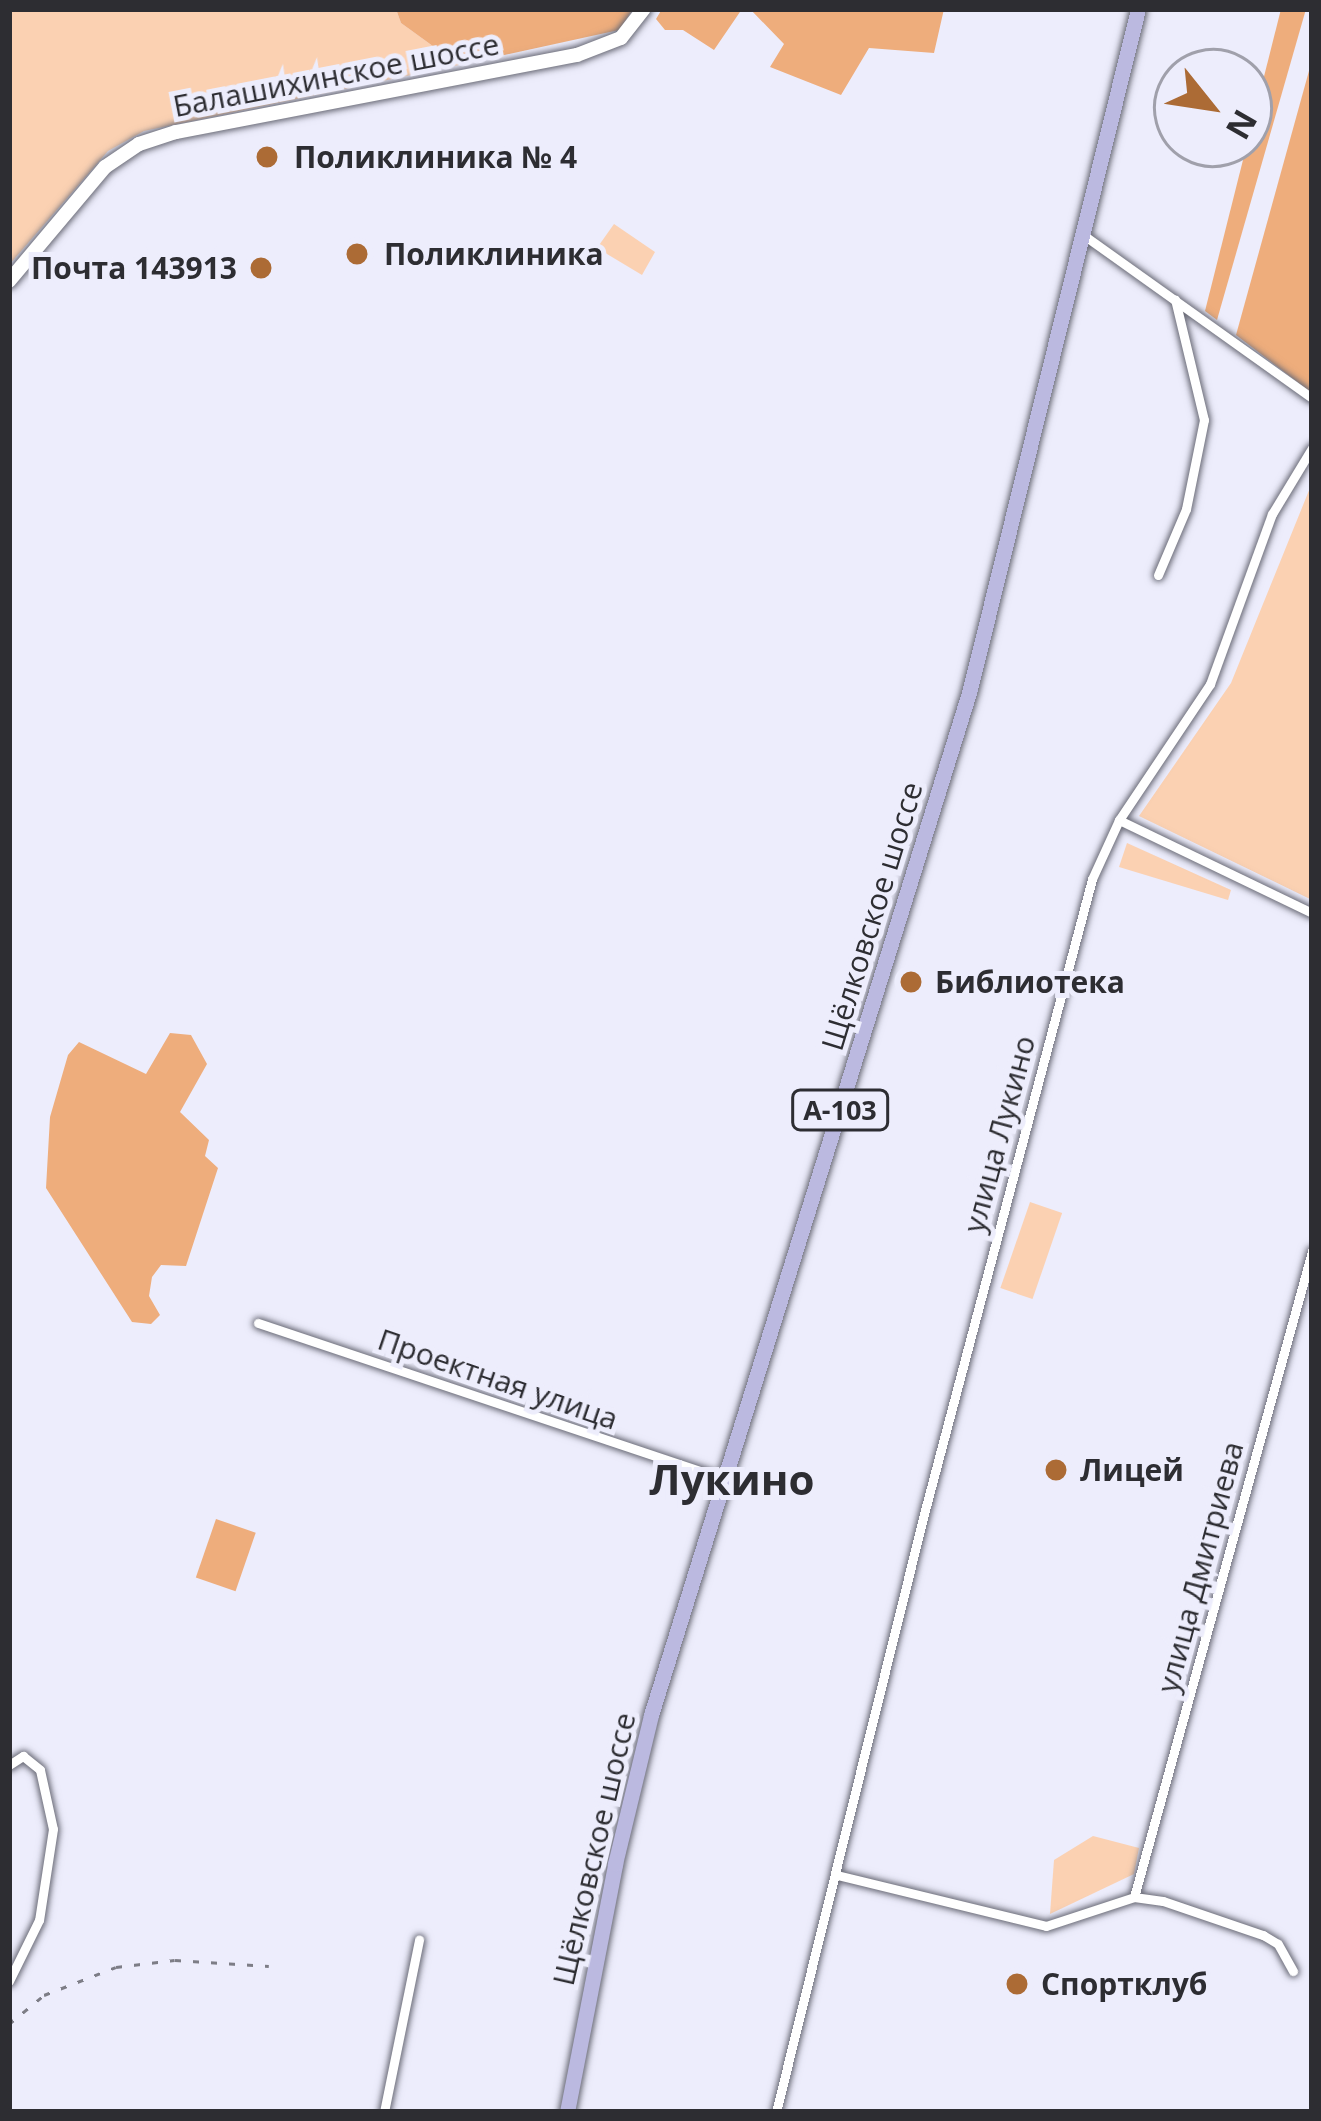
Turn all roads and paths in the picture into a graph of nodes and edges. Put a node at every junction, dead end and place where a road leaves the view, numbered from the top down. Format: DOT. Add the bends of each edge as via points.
graph roads {
  1 [pos="644,9"];
  2 [pos="1138,9"];
  3 [pos="1082,234"];
  4 [pos="9,281"];
  5 [pos="1175,299"];
  6 [pos="1312,398"];
  7 [pos="1312,448"];
  8 [pos="1158,575"];
  9 [pos="1119,820"];
  10 [pos="1312,913"];
  11 [pos="1312,1251"];
  12 [pos="258,1323"];
  13 [pos="722,1479"];
  14 [pos="9,1765"];
  15 [pos="837,1875"];
  16 [pos="1134,1897"];
  17 [pos="419,1940"];
  18 [pos="1293,1971"];
  19 [pos="9,1981"];
  20 [pos="384,2112"];
  21 [pos="567,2112"];
  22 [pos="776,2112"];
  1 -- 4 [label="main road, Балашихинское шоссе" via="621,38 577,56 139,144 105,166"];
  2 -- 3 [label="main road, Щёлковское шоссе / А-103"];
  3 -- 5 [label="street"];
  3 -- 13 [label="main road, Щёлковское шоссе / А-103" via="969,693"];
  5 -- 6 [label="street"];
  5 -- 8 [label="street" via="1204,420 1186,509"];
  7 -- 9 [label="street, улица Лукино" via="1272,514 1210,684"];
  9 -- 10 [label="street"];
  9 -- 15 [label="street, улица Лукино" via="1084,907"];
  11 -- 16 [label="street, улица Дмитриева"];
  12 -- 13 [label="street, Проектная улица"];
  13 -- 21 [label="main road, Щёлковское шоссе / А-103" via="634,1784"];
  14 -- 19 [label="street" via="23,1756 40,1770 52,1854 39,1920"];
  15 -- 16 [label="street" via="1046,1926"];
  15 -- 22 [label="street, улица Лукино"];
  16 -- 18 [label="street" via="1262,1935 1278,1944"];
  17 -- 20 [label="street"];
}
